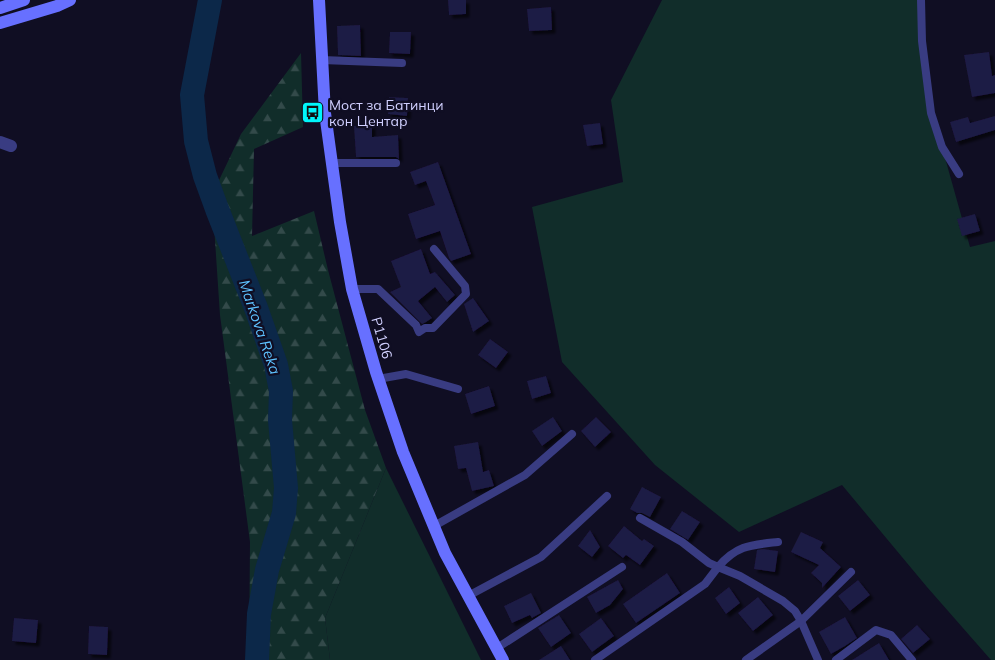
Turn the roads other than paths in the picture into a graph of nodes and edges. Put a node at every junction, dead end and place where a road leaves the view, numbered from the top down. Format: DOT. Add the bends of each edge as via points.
graph roads {
  1 [pos="24,0"];
  2 [pos="70,0"];
  3 [pos="319,0"];
  4 [pos="921,0"];
  5 [pos="0,8"];
  6 [pos="0,24"];
  7 [pos="322,60"];
  8 [pos="402,62"];
  9 [pos="332,163"];
  10 [pos="396,163"];
  11 [pos="960,174"];
  12 [pos="434,249"];
  13 [pos="352,289"];
  14 [pos="378,379"];
  15 [pos="458,389"];
  16 [pos="572,434"];
  17 [pos="608,496"];
  18 [pos="640,518"];
  19 [pos="434,526"];
  20 [pos="778,542"];
  21 [pos="622,567"];
  22 [pos="718,567"];
  23 [pos="851,572"];
  24 [pos="468,596"];
  25 [pos="801,621"];
  26 [pos="496,648"];
  27 [pos="503,660"];
  28 [pos="595,660"];
  29 [pos="746,660"];
  30 [pos="818,660"];
  31 [pos="836,660"];
  32 [pos="912,660"];
  1 -- 5 [label="main road"];
  2 -- 6 [label="main road"];
  3 -- 7 [label="main road, P1106"];
  4 -- 11 [label="lane" via="930,112 942,147"];
  7 -- 8 [label="lane"];
  7 -- 9 [label="main road, P1106"];
  9 -- 10 [label="lane"];
  9 -- 13 [label="main road, P1106"];
  12 -- 13 [label="lane" via="465,286 466,294 433,328 419,332 416,325 378,289"];
  13 -- 14 [label="main road, P1106"];
  14 -- 15 [label="lane" via="406,374"];
  14 -- 19 [label="main road, P1106" via="403,452"];
  16 -- 19 [label="lane" via="525,475"];
  17 -- 24 [label="lane" via="541,557"];
  18 -- 22 [label="lane"];
  19 -- 24 [label="main road, P1106"];
  20 -- 22 [label="lane" via="747,546 727,557"];
  21 -- 26 [label="lane"];
  22 -- 25 [label="lane" via="783,600"];
  22 -- 28 [label="lane" via="705,584"];
  23 -- 25 [label="lane"];
  24 -- 26 [label="main road, P1106"];
  25 -- 29 [label="lane"];
  25 -- 30 [label="lane"];
  26 -- 27 [label="main road, P1106"];
  31 -- 32 [label="lane" via="876,630 891,635"];
}
